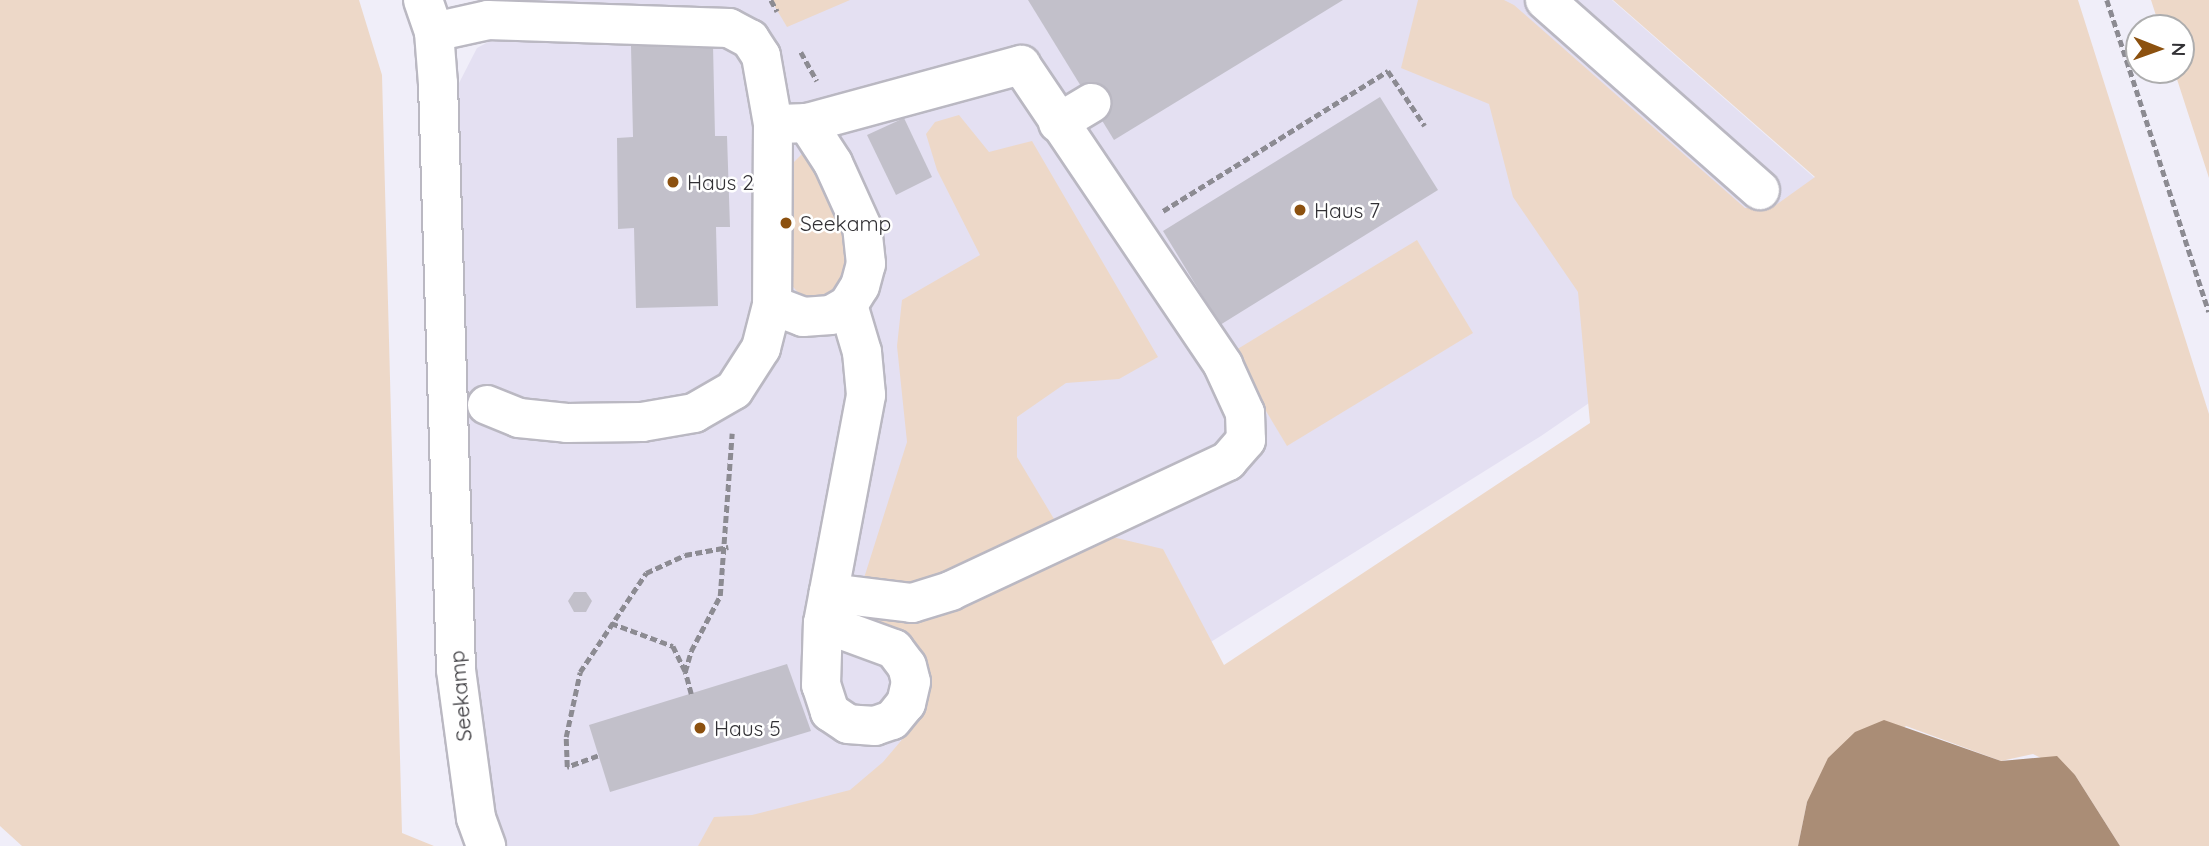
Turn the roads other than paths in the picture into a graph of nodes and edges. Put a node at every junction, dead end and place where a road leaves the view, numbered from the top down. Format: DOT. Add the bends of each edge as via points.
graph roads {
  1 [pos="1545,0"];
  2 [pos="429,16"];
  3 [pos="1091,103"];
  4 [pos="806,121"];
  5 [pos="1058,123"];
  6 [pos="1760,191"];
  7 [pos="772,305"];
  8 [pos="848,305"];
  9 [pos="487,405"];
  10 [pos="486,846"];
  1 -- 6 [label="street"];
  2 -- 4 [label="street" via="729,28 750,39"];
  2 -- 10 [label="street, Seekamp" via="456,670 476,818"];
  3 -- 5 [label="street"];
  4 -- 5 [label="street" via="1021,65"];
  4 -- 7 [label="street"];
  4 -- 8 [label="street" via="833,163 862,227 866,264"];
  5 -- 8 [label="street" via="1223,365 1245,413 1246,440 1228,461 951,591 912,603 826,608 866,395 862,352"];
  7 -- 8 [label="street" via="803,317 831,315"];
  7 -- 9 [label="street" via="761,348 734,390 694,413 642,422 519,418"];
}
